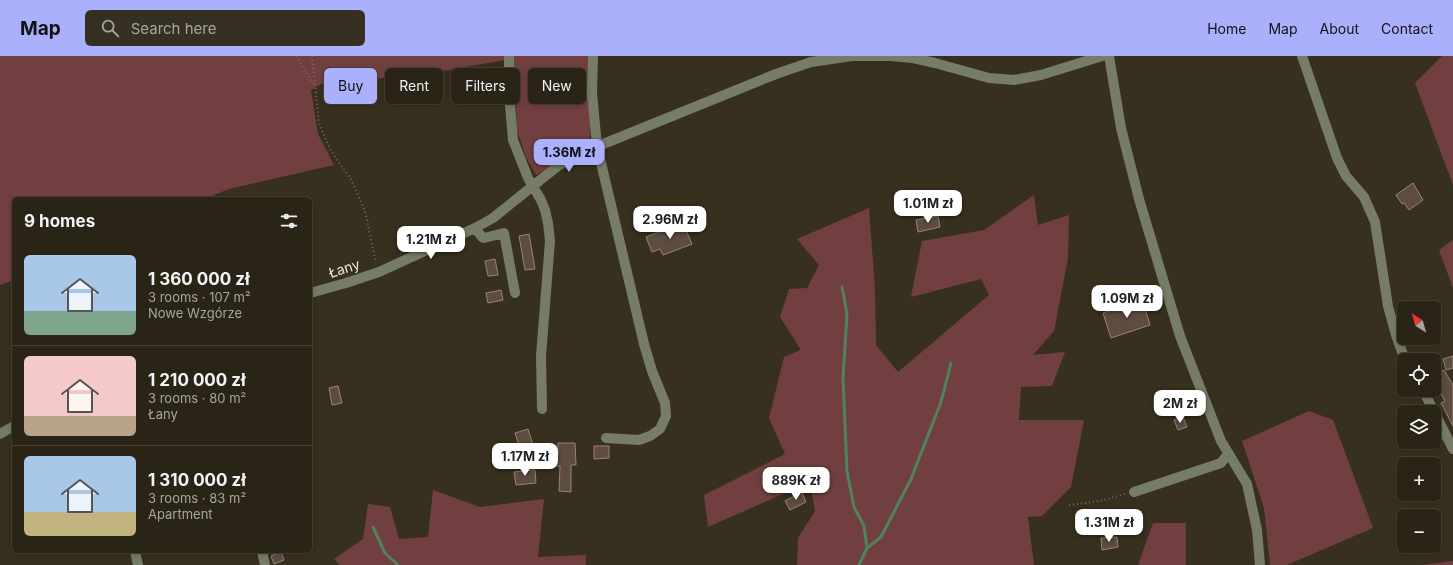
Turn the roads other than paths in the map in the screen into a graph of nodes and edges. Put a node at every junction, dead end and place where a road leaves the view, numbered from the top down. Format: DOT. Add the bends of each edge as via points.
graph roads {
  1 [pos="509,56"];
  2 [pos="593,56"];
  3 [pos="1102,56"];
  4 [pos="1109,56"];
  5 [pos="1302,56"];
  6 [pos="597,146"];
  7 [pos="532,186"];
  8 [pos="475,228"];
  9 [pos="312,292"];
  10 [pos="514,293"];
  11 [pos="1402,353"];
  12 [pos="1427,397"];
  13 [pos="542,409"];
  14 [pos="12,427"];
  15 [pos="0,434"];
  16 [pos="606,438"];
  17 [pos="1453,449"];
  18 [pos="1228,454"];
  19 [pos="1134,492"];
  20 [pos="135,553"];
  21 [pos="262,553"];
  22 [pos="138,565"];
  23 [pos="265,565"];
  24 [pos="1260,565"];
  1 -- 7 [label="street" via="513,140"];
  2 -- 6 [label="street" via="592,94"];
  3 -- 6 [label="street, Łany" via="1041,75 1014,80 989,78 935,63 897,57 852,56 811,62"];
  4 -- 18 [label="street" via="1122,128 1141,206 1180,336"];
  5 -- 11 [label="street" via="1337,158 1346,176 1364,197 1376,222 1388,306"];
  6 -- 7 [label="street, Łany" via="559,166"];
  6 -- 16 [label="street" via="644,344 665,404 666,416 660,429 650,436 639,440"];
  7 -- 8 [label="street, Łany" via="493,218"];
  7 -- 13 [label="street" via="545,210 550,241 541,356"];
  8 -- 9 [label="street, Łany" via="379,272"];
  8 -- 10 [label="street" via="484,238 504,234"];
  12 -- 17 [label="street"];
  14 -- 15 [label="street"];
  18 -- 19 [label="street" via="1221,464"];
  18 -- 24 [label="street" via="1247,484 1257,530"];
  20 -- 22 [label="street"];
  21 -- 23 [label="street"];
}
